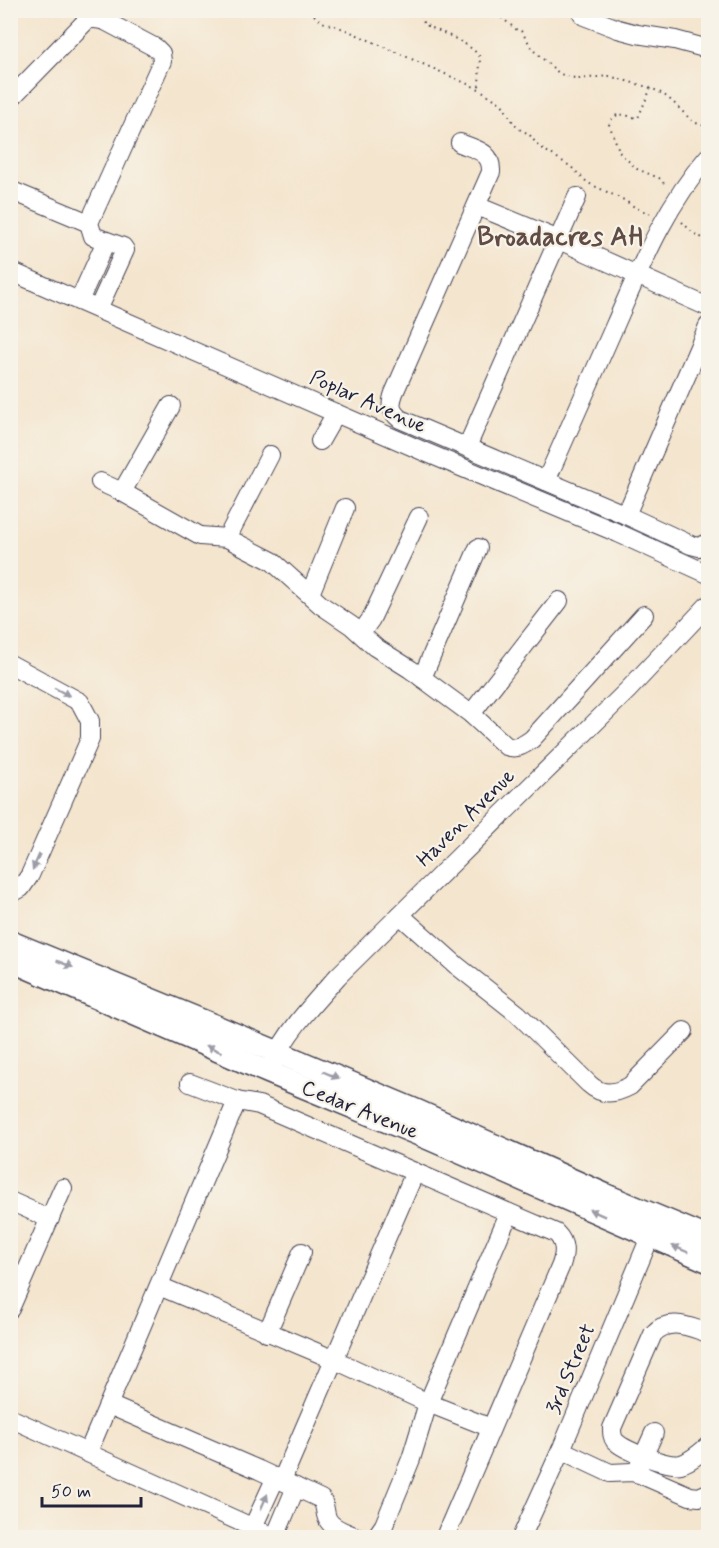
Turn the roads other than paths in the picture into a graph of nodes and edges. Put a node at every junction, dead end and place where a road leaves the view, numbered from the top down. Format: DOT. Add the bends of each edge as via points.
graph roads {
  1 [pos="580,10"];
  2 [pos="708,49"];
  3 [pos="10,99"];
  4 [pos="460,143"];
  5 [pos="708,157"];
  6 [pos="10,190"];
  7 [pos="577,197"];
  8 [pos="477,206"];
  9 [pos="89,223"];
  10 [pos="559,240"];
  11 [pos="106,242"];
  12 [pos="10,272"];
  13 [pos="637,275"];
  14 [pos="79,301"];
  15 [pos="708,307"];
  16 [pos="98,309"];
  17 [pos="708,326"];
  18 [pos="171,406"];
  19 [pos="336,413"];
  20 [pos="320,441"];
  21 [pos="467,447"];
  22 [pos="270,454"];
  23 [pos="546,481"];
  24 [pos="100,482"];
  25 [pos="122,492"];
  26 [pos="345,508"];
  27 [pos="626,515"];
  28 [pos="419,517"];
  29 [pos="227,538"];
  30 [pos="708,543"];
  31 [pos="478,548"];
  32 [pos="708,574"];
  33 [pos="310,594"];
  34 [pos="559,601"];
  35 [pos="708,605"];
  36 [pos="644,615"];
  37 [pos="361,633"];
  38 [pos="10,664"];
  39 [pos="422,678"];
  40 [pos="471,714"];
  41 [pos="10,894"];
  42 [pos="400,915"];
  43 [pos="10,942"];
  44 [pos="25,960"];
  45 [pos="684,1031"];
  46 [pos="272,1062"];
  47 [pos="190,1083"];
  48 [pos="237,1101"];
  49 [pos="415,1172"];
  50 [pos="63,1188"];
  51 [pos="10,1201"];
  52 [pos="509,1213"];
  53 [pos="50,1219"];
  54 [pos="654,1226"];
  55 [pos="708,1238"];
  56 [pos="303,1252"];
  57 [pos="708,1261"];
  58 [pos="159,1286"];
  59 [pos="10,1309"];
  60 [pos="267,1333"];
  61 [pos="708,1333"];
  62 [pos="335,1360"];
  63 [pos="428,1403"];
  64 [pos="109,1404"];
  65 [pos="10,1418"];
  66 [pos="491,1428"];
  67 [pos="654,1433"];
  68 [pos="92,1443"];
  69 [pos="708,1446"];
  70 [pos="561,1450"];
  71 [pos="644,1456"];
  72 [pos="636,1473"];
  73 [pos="285,1482"];
  74 [pos="708,1493"];
  75 [pos="253,1527"];
  76 [pos="447,1532"];
  77 [pos="275,1537"];
  78 [pos="360,1538"];
  79 [pos="375,1538"];
  80 [pos="521,1538"];
  1 -- 2 [label="street" via="584,16 618,29"];
  3 -- 9 [label="street" via="90,19 105,21 161,53 162,61"];
  4 -- 8 [label="street" via="490,160 491,172"];
  5 -- 13 [label="street" via="676,198"];
  6 -- 9 [label="street"];
  7 -- 10 [label="street"];
  8 -- 10 [label="street"];
  8 -- 21 [label="street" via="391,404 400,419"];
  9 -- 11 [label="street" via="93,236"];
  10 -- 13 [label="street"];
  10 -- 21 [label="street"];
  11 -- 14 [label="street"];
  11 -- 16 [label="street" via="125,250"];
  12 -- 14 [label="street, Poplar Avenue"];
  13 -- 15 [label="street"];
  13 -- 23 [label="street"];
  14 -- 16 [label="street, Poplar Avenue"];
  16 -- 19 [label="street, Poplar Avenue"];
  17 -- 27 [label="street"];
  18 -- 25 [label="street"];
  19 -- 20 [label="street"];
  19 -- 32 [label="street, Poplar Avenue"];
  21 -- 23 [label="street"];
  22 -- 29 [label="street"];
  23 -- 27 [label="street"];
  24 -- 25 [label="street"];
  25 -- 29 [label="street" via="200,536"];
  26 -- 33 [label="street"];
  27 -- 30 [label="street" via="691,545"];
  28 -- 37 [label="street"];
  29 -- 33 [label="street" via="272,561"];
  31 -- 39 [label="street"];
  33 -- 37 [label="street"];
  34 -- 40 [label="street"];
  35 -- 42 [label="street, Haven Avenue" via="628,690"];
  36 -- 40 [label="street" via="525,745 506,746"];
  37 -- 39 [label="street"];
  38 -- 41 [label="street, one-way" via="80,702 91,730 34,868 21,888"];
  39 -- 40 [label="street"];
  42 -- 45 [label="street" via="518,1014 598,1091 611,1093 630,1086"];
  42 -- 46 [label="street, Haven Avenue" via="338,976"];
  43 -- 44 [label="main road, Cedar Avenue"];
  44 -- 46 [label="main road, Cedar Avenue"];
  46 -- 54 [label="main road, Cedar Avenue"];
  47 -- 48 [label="street"];
  48 -- 49 [label="street" via="259,1105"];
  48 -- 58 [label="street"];
  49 -- 52 [label="street"];
  49 -- 62 [label="street"];
  50 -- 53 [label="street"];
  51 -- 53 [label="street"];
  52 -- 63 [label="street"];
  52 -- 66 [label="street" via="556,1233 564,1252"];
  53 -- 59 [label="street"];
  54 -- 55 [label="main road, Cedar Avenue"];
  57 -- 54 [label="main road, Cedar Avenue, one-way"];
  54 -- 70 [label="street, 3rd Street"];
  56 -- 60 [label="street"];
  58 -- 60 [label="street"];
  58 -- 64 [label="street"];
  60 -- 62 [label="street"];
  61 -- 71 [label="street" via="671,1324 653,1334 612,1428 617,1443"];
  62 -- 63 [label="street"];
  62 -- 73 [label="street"];
  63 -- 66 [label="street"];
  63 -- 79 [label="street" via="411,1459"];
  64 -- 68 [label="street"];
  64 -- 73 [label="street"];
  65 -- 75 [label="street"];
  66 -- 76 [label="street"];
  67 -- 71 [label="street"];
  69 -- 71 [label="street" via="678,1465"];
  70 -- 72 [label="street" via="610,1473"];
  70 -- 80 [label="street, 3rd Street"];
  71 -- 72 [label="street"];
  72 -- 74 [label="street" via="690,1496"];
  75 -- 73 [label="street, one-way"];
  73 -- 77 [label="street"];
  73 -- 78 [label="street" via="323,1500 327,1518 334,1526"];
  75 -- 77 [label="street"];
}
